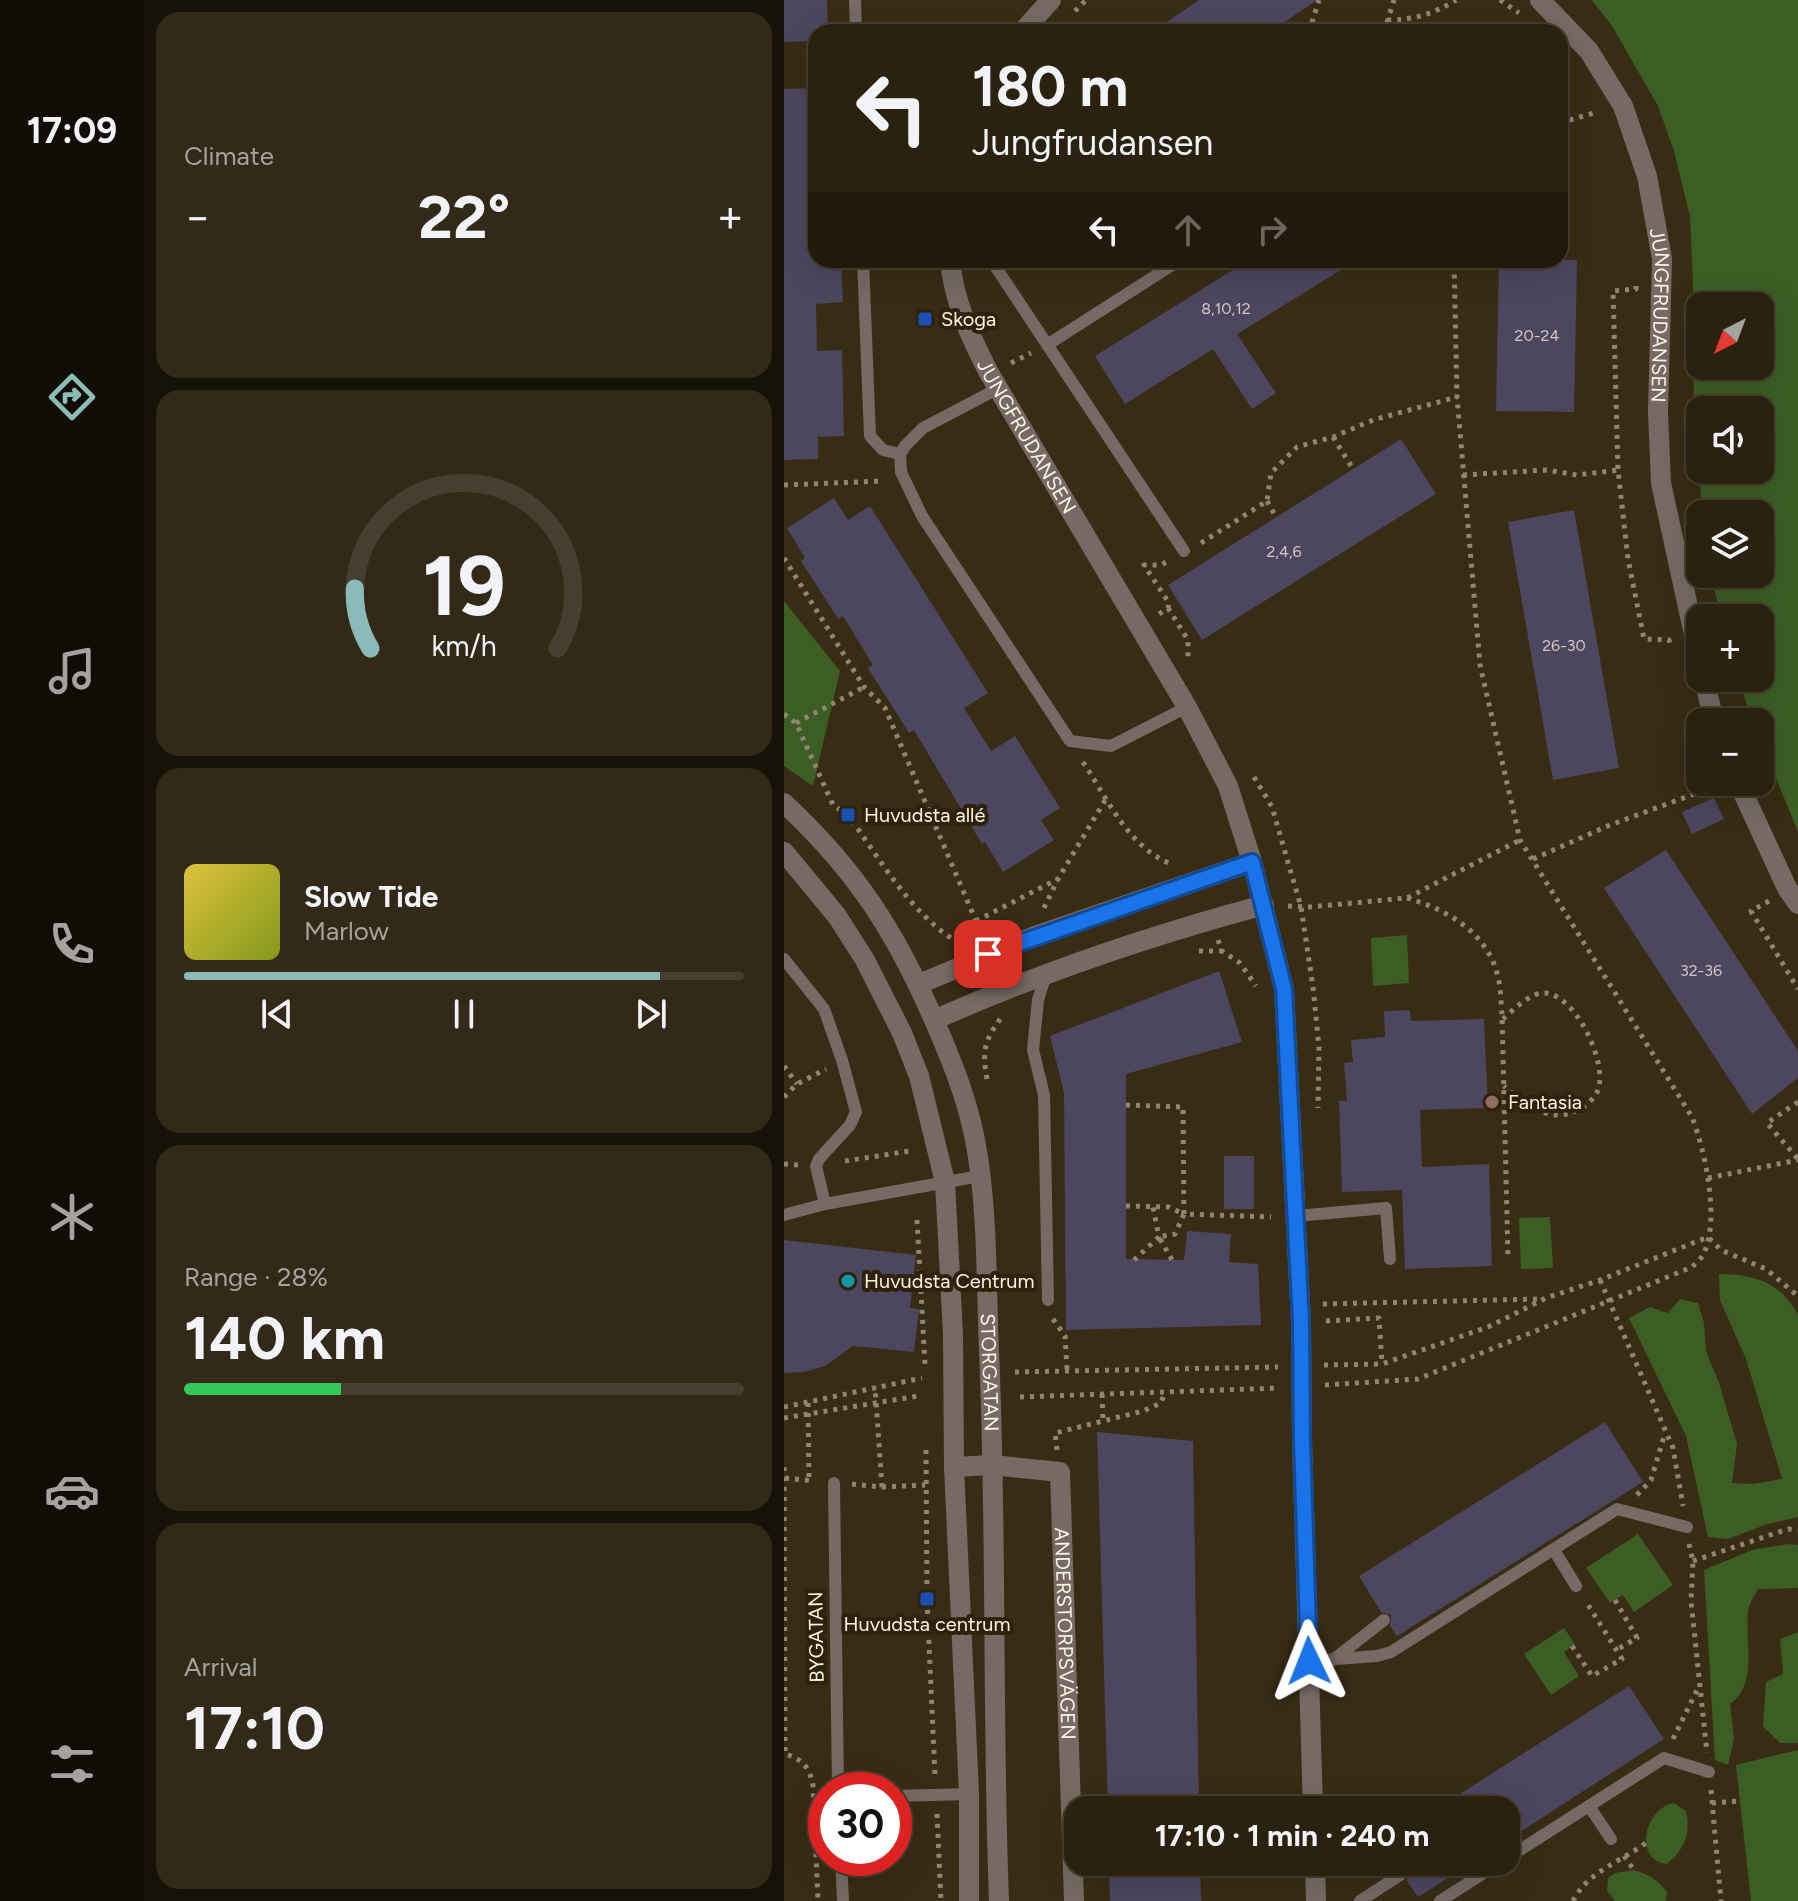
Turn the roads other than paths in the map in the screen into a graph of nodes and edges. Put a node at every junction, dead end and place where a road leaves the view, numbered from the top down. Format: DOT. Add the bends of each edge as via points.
graph roads {
  1 [pos="855,0"];
  2 [pos="1051,0"];
  3 [pos="1540,0"];
  4 [pos="856,24"];
  5 [pos="1029,24"];
  6 [pos="1563,24"];
  7 [pos="1568,29"];
  8 [pos="863,268"];
  9 [pos="951,268"];
  10 [pos="996,268"];
  11 [pos="1167,268"];
  12 [pos="1047,345"];
  13 [pos="999,388"];
  14 [pos="900,454"];
  15 [pos="1184,551"];
  16 [pos="1687,604"];
  17 [pos="1187,707"];
  18 [pos="1744,796"];
  19 [pos="784,803"];
  20 [pos="784,852"];
  21 [pos="1252,862"];
  22 [pos="1798,904"];
  23 [pos="1264,905"];
  24 [pos="784,959"];
  25 [pos="1046,974"];
  26 [pos="919,984"];
  27 [pos="885,1000"];
  28 [pos="934,1020"];
  29 [pos="902,1033"];
  30 [pos="980,1176"];
  31 [pos="945,1182"];
  32 [pos="825,1204"];
  33 [pos="784,1215"];
  34 [pos="1296,1216"];
  35 [pos="1390,1259"];
  36 [pos="1048,1300"];
  37 [pos="992,1465"];
  38 [pos="954,1467"];
  39 [pos="834,1483"];
  40 [pos="1687,1527"];
  41 [pos="1554,1550"];
  42 [pos="1576,1586"];
  43 [pos="1384,1620"];
  44 [pos="1333,1660"];
  45 [pos="1309,1661"];
  46 [pos="838,1772"];
  47 [pos="1709,1772"];
  48 [pos="969,1794"];
  49 [pos="912,1796"];
  50 [pos="1313,1796"];
  51 [pos="1589,1806"];
  52 [pos="1611,1839"];
  53 [pos="1520,1850"];
  54 [pos="842,1876"];
  55 [pos="1315,1876"];
  56 [pos="1398,1876"];
  57 [pos="1479,1876"];
  58 [pos="843,1901"];
  59 [pos="969,1901"];
  60 [pos="999,1901"];
  61 [pos="1074,1901"];
  62 [pos="1316,1901"];
  63 [pos="1360,1901"];
  64 [pos="1440,1901"];
  1 -- 4 [label="lane"];
  2 -- 5 [label="street"];
  3 -- 6 [label="street, JUNGFRUDANSEN"];
  7 -- 16 [label="street, JUNGFRUDANSEN" via="1589,51 1623,106 1647,176 1662,259 1661,483"];
  8 -- 14 [label="lane" via="870,436 883,450"];
  9 -- 13 [label="street, JUNGFRUDANSEN" via="966,328"];
  10 -- 12 [label="lane"];
  11 -- 12 [label="lane"];
  12 -- 15 [label="lane"];
  13 -- 14 [label="lane" via="923,428"];
  13 -- 17 [label="street, JUNGFRUDANSEN"];
  14 -- 17 [label="lane" via="904,480 922,516 1070,741 1111,746"];
  17 -- 21 [label="street, JUNGFRUDANSEN" via="1228,786"];
  18 -- 22 [label="street"];
  19 -- 26 [label="street, STORGATAN" via="822,838 866,895"];
  20 -- 27 [label="street, STORGATAN" via="837,916"];
  21 -- 23 [label="street, JUNGFRUDANSEN"];
  21 -- 26 [label="street" via="1035,936"];
  23 -- 25 [label="street"];
  23 -- 34 [label="street, JUNGFRUDANSEN" via="1284,989"];
  24 -- 32 [label="lane" via="824,1009 856,1112 816,1166"];
  25 -- 28 [label="street"];
  25 -- 36 [label="lane" via="1033,1050 1044,1095"];
  26 -- 27 [label="street"];
  26 -- 28 [label="street, STORGATAN"];
  27 -- 29 [label="street, STORGATAN"];
  28 -- 29 [label="street"];
  28 -- 30 [label="street, STORGATAN" via="954,1065"];
  29 -- 31 [label="street, STORGATAN" via="919,1076"];
  30 -- 31 [label="lane"];
  30 -- 37 [label="street, STORGATAN"];
  31 -- 32 [label="lane"];
  31 -- 38 [label="street, STORGATAN"];
  32 -- 33 [label="lane"];
  34 -- 35 [label="lane" via="1386,1208"];
  34 -- 45 [label="street, JUNGFRUDANSEN, bridge"];
  37 -- 38 [label="street"];
  37 -- 60 [label="street, STORGATAN"];
  37 -- 61 [label="street, ANDERSTORPSVÄGEN" via="1060,1472"];
  38 -- 48 [label="street, STORGATAN"];
  39 -- 46 [label="lane, BYGATAN"];
  40 -- 41 [label="lane" via="1617,1509"];
  41 -- 42 [label="lane"];
  41 -- 44 [label="lane" via="1391,1652"];
  43 -- 44 [label="lane"];
  44 -- 45 [label="lane"];
  45 -- 50 [label="street, JUNGFRUDANSEN"];
  47 -- 51 [label="lane" via="1664,1758"];
  48 -- 49 [label="lane"];
  48 -- 59 [label="street, STORGATAN"];
  51 -- 52 [label="lane"];
  51 -- 53 [label="lane"];
  54 -- 58 [label="lane"];
  55 -- 62 [label="street"];
  56 -- 63 [label="lane"];
  57 -- 64 [label="lane"];
}
